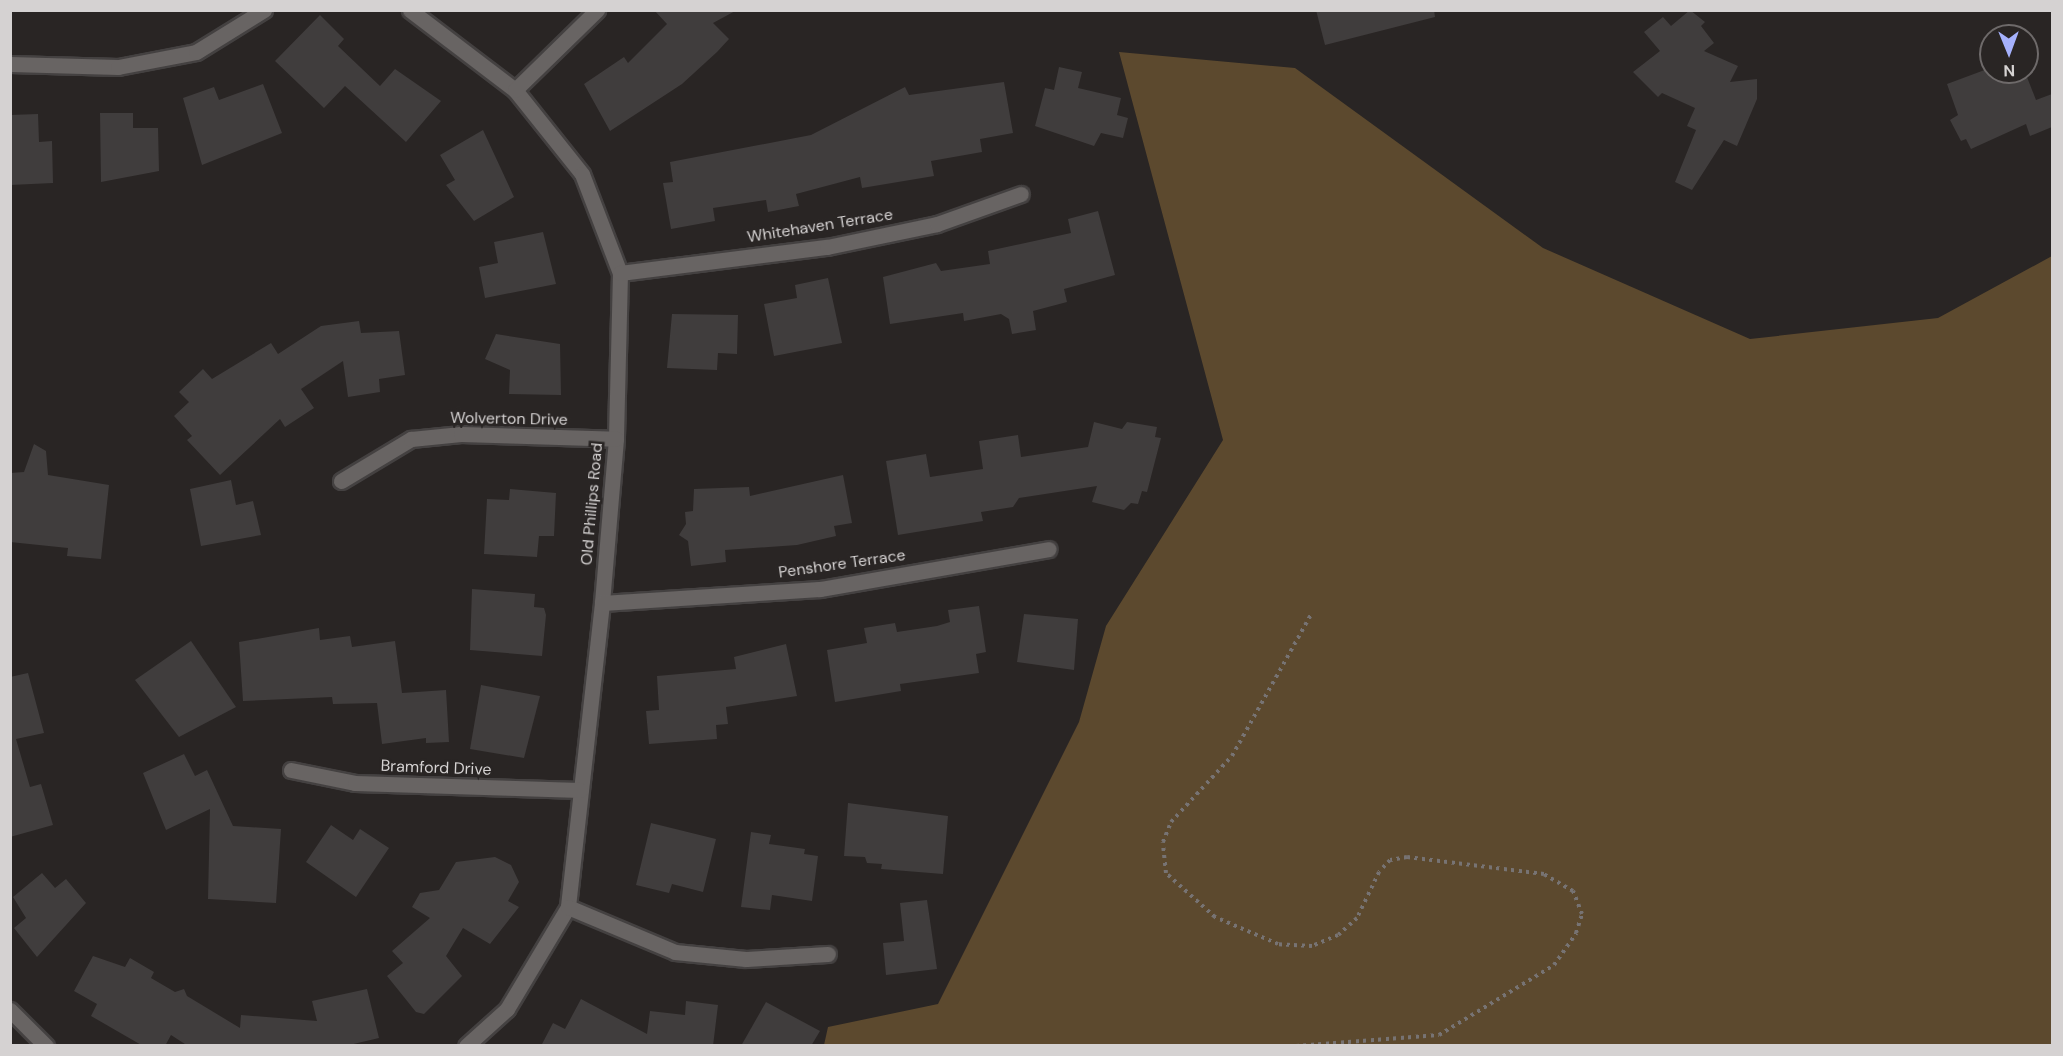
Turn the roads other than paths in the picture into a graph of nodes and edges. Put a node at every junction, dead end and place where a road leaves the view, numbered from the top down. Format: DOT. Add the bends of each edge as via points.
graph roads {
  1 [pos="264,10"];
  2 [pos="410,10"];
  3 [pos="597,10"];
  4 [pos="10,64"];
  5 [pos="515,90"];
  6 [pos="1021,194"];
  7 [pos="620,273"];
  8 [pos="616,439"];
  9 [pos="341,481"];
  10 [pos="1049,549"];
  11 [pos="602,603"];
  12 [pos="291,770"];
  13 [pos="580,790"];
  14 [pos="568,907"];
  15 [pos="828,954"];
  16 [pos="10,1010"];
  17 [pos="46,1046"];
  18 [pos="466,1046"];
  1 -- 4 [label="street" via="196,52 118,67"];
  2 -- 5 [label="street, Old Phillips Road"];
  3 -- 5 [label="street"];
  5 -- 7 [label="street, Old Phillips Road" via="582,174"];
  6 -- 7 [label="street, Whitehaven Terrace" via="937,224 826,247"];
  7 -- 8 [label="street, Old Phillips Road"];
  8 -- 9 [label="street, Wolverton Drive" via="461,434 411,439"];
  8 -- 11 [label="street, Old Phillips Road"];
  10 -- 11 [label="street, Penshore Terrace" via="820,589"];
  11 -- 13 [label="street, Old Phillips Road"];
  12 -- 13 [label="street, Bramford Drive" via="355,783"];
  13 -- 14 [label="street, Old Phillips Road"];
  14 -- 15 [label="street" via="675,952 746,959"];
  14 -- 18 [label="street, Old Phillips Road" via="507,1009"];
  16 -- 17 [label="street"];
}
